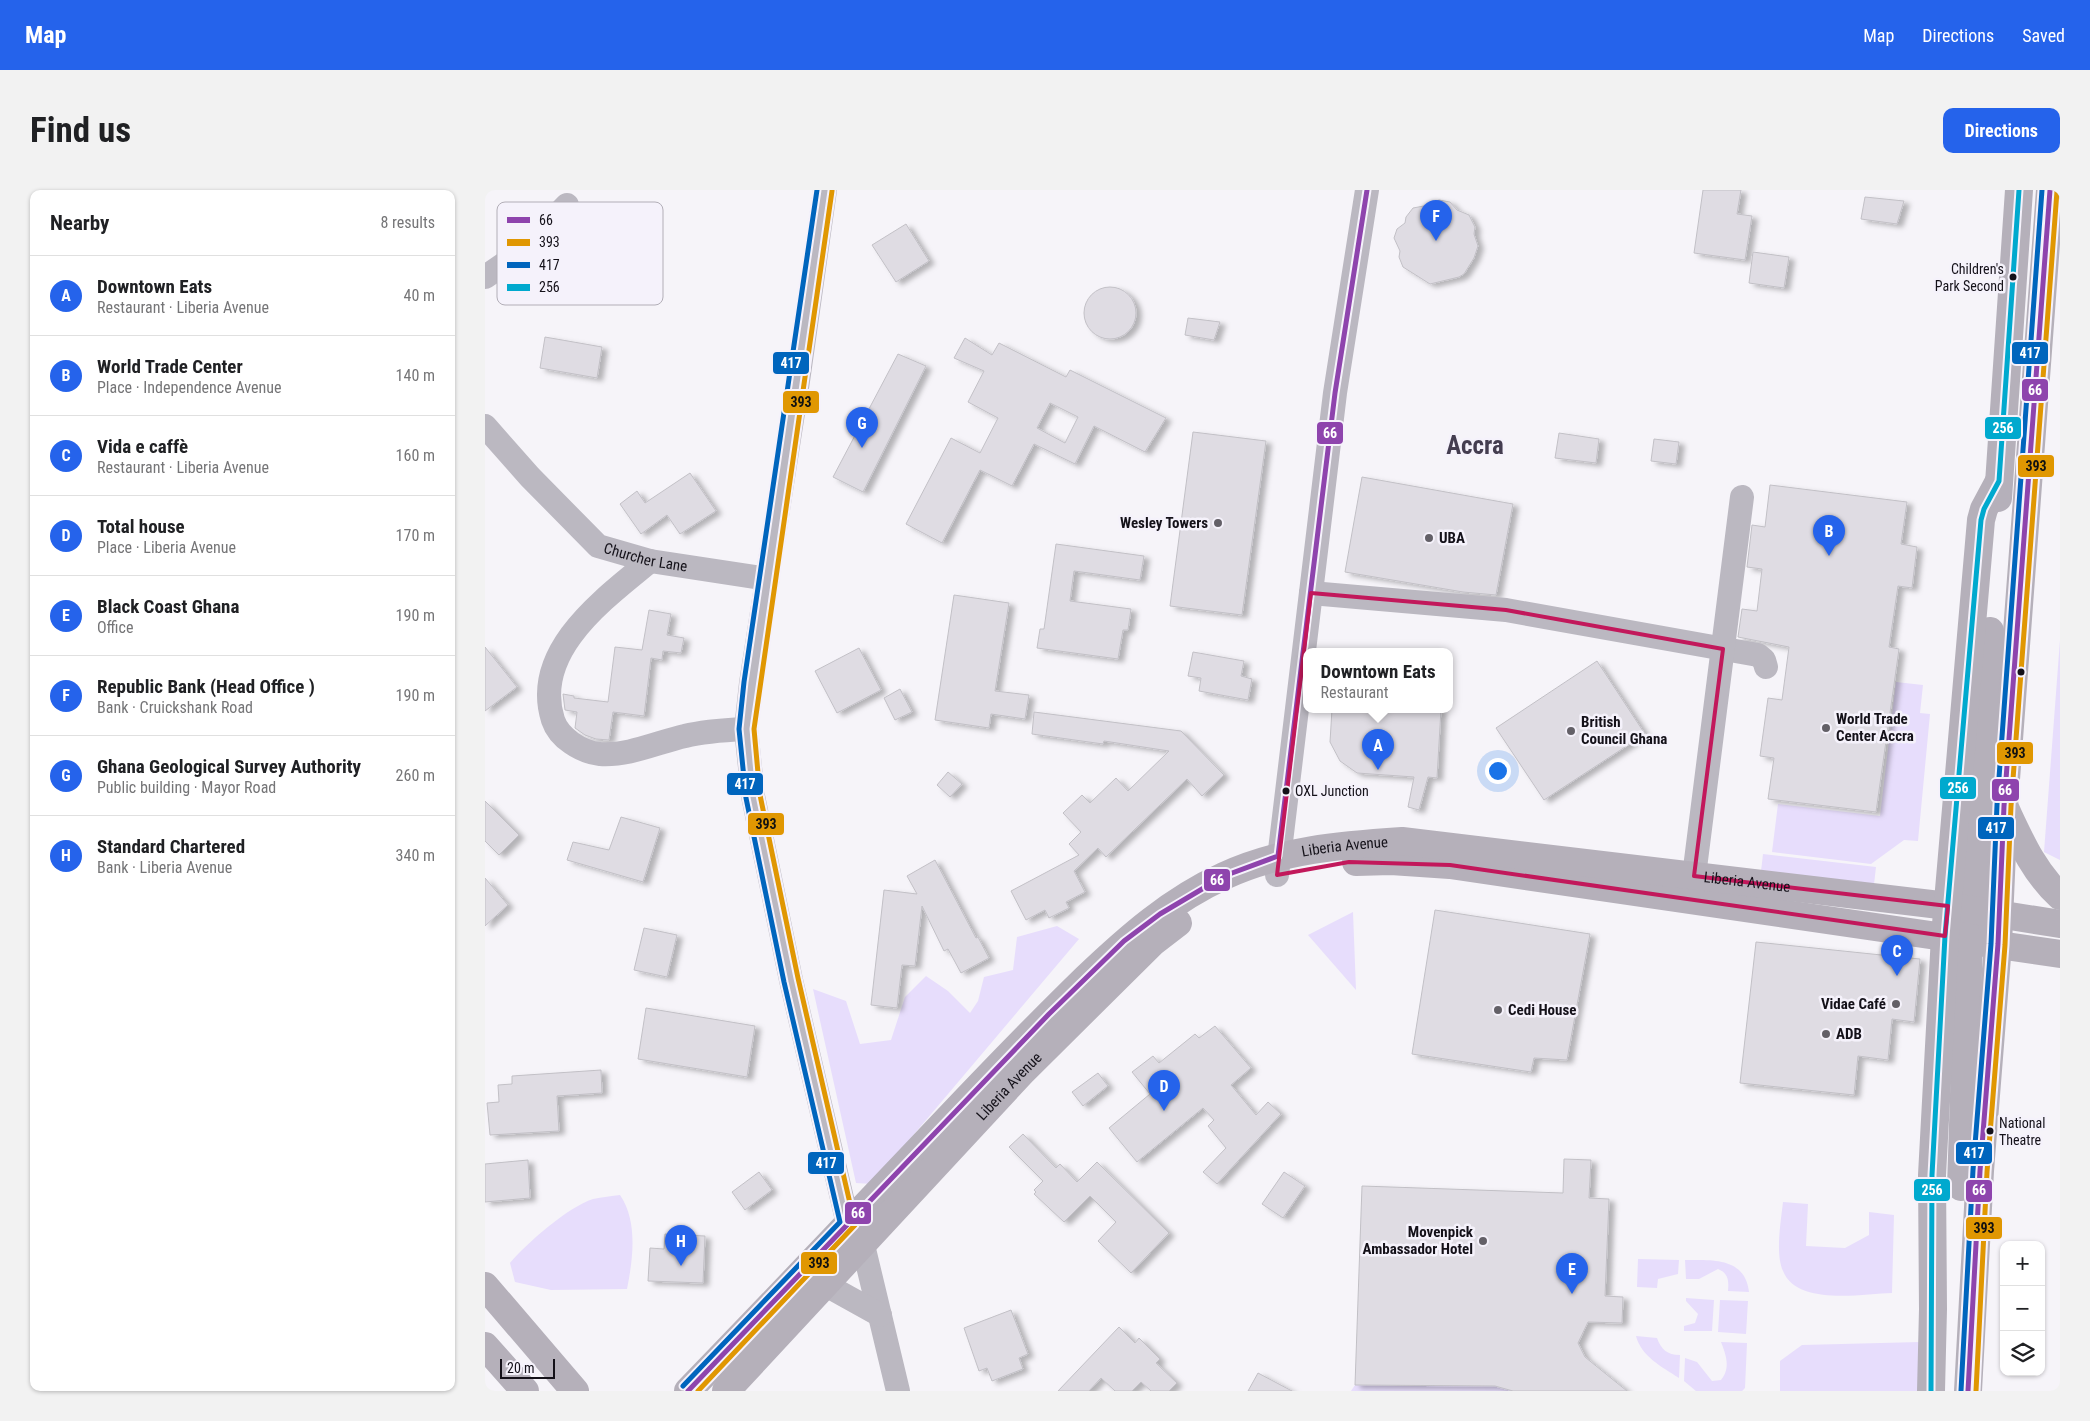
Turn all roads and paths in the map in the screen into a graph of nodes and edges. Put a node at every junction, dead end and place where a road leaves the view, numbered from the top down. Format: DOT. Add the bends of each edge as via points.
graph roads {
  1 [pos="825,190"];
  2 [pos="1367,190"];
  3 [pos="2019,190"];
  4 [pos="2050,190"];
  5 [pos="497,269"];
  6 [pos="485,278"];
  7 [pos="485,426"];
  8 [pos="1742,497"];
  9 [pos="650,561"];
  10 [pos="767,579"];
  11 [pos="1311,593"];
  12 [pos="1304,648"];
  13 [pos="1723,649"];
  14 [pos="1303,657"];
  15 [pos="1766,667"];
  16 [pos="746,729"];
  17 [pos="2004,806"];
  18 [pos="1277,866"];
  19 [pos="1694,876"];
  20 [pos="2060,896"];
  21 [pos="1961,908"];
  22 [pos="2030,919"];
  23 [pos="2060,924"];
  24 [pos="1917,933"];
  25 [pos="1957,939"];
  26 [pos="2011,946"];
  27 [pos="2060,954"];
  28 [pos="855,1235"];
  29 [pos="1976,1240"];
  30 [pos="826,1285"];
  31 [pos="485,1286"];
  32 [pos="880,1315"];
  33 [pos="485,1346"];
  34 [pos="525,1391"];
  35 [pos="575,1391"];
  36 [pos="688,1391"];
  37 [pos="727,1391"];
  38 [pos="898,1391"];
  39 [pos="1931,1391"];
  40 [pos="1968,1391"];
  1 -- 10 [label="street"];
  2 -- 11 [label="street" via="1333,402"];
  3 -- 21 [label="main road" via="1999,480"];
  4 -- 17 [label="main road"];
  5 -- 6 [label="street"];
  7 -- 9 [label="street, Churcher Lane" via="530,477 599,546"];
  8 -- 13 [label="street"];
  9 -- 10 [label="street, Churcher Lane"];
  9 -- 16 [label="street" via="594,608 575,629 558,656 548,692 555,727 564,738 582,749 600,754 634,750 711,731"];
  10 -- 16 [label="street"];
  11 -- 12 [label="street"];
  11 -- 13 [label="street" via="1506,610"];
  13 -- 15 [label="street" via="1758,655"];
  13 -- 19 [label="street"];
  14 -- 18 [label="street"];
  16 -- 28 [label="street" via="753,796 791,980"];
  17 -- 20 [label="main road" via="2028,858"];
  17 -- 21 [label="main road"];
  18 -- 19 [label="main road, Liberia Avenue" via="1351,845 1402,841"];
  18 -- 24 [label="main road, Liberia Avenue" via="1391,861 1450,865"];
  18 -- 28 [label="main road, Liberia Avenue" via="1207,905 1152,943"];
  19 -- 21 [label="main road, Liberia Avenue"];
  21 -- 22 [label="main road, Liberia Avenue"];
  21 -- 24 [label="main road" via="1934,914 1930,928"];
  21 -- 25 [label="main road"];
  21 -- 26 [label="main road"];
  22 -- 23 [label="main road, Liberia Avenue"];
  22 -- 26 [label="main road" via="2018,924 2015,931 2018,944"];
  24 -- 25 [label="main road, Liberia Avenue"];
  25 -- 26 [label="main road, Liberia Avenue"];
  25 -- 29 [label="main road" via="1960,1208"];
  25 -- 39 [label="main road" via="1932,1175"];
  26 -- 27 [label="main road, Liberia Avenue"];
  26 -- 29 [label="main road"];
  28 -- 30 [label="main road, Liberia Avenue"];
  28 -- 32 [label="street"];
  28 -- 36 [label="main road, Liberia Avenue"];
  29 -- 40 [label="main road"];
  30 -- 32 [label="street"];
  30 -- 37 [label="main road, Liberia Avenue"];
  31 -- 35 [label="main road"];
  32 -- 38 [label="street"];
  33 -- 34 [label="main road"];
}
